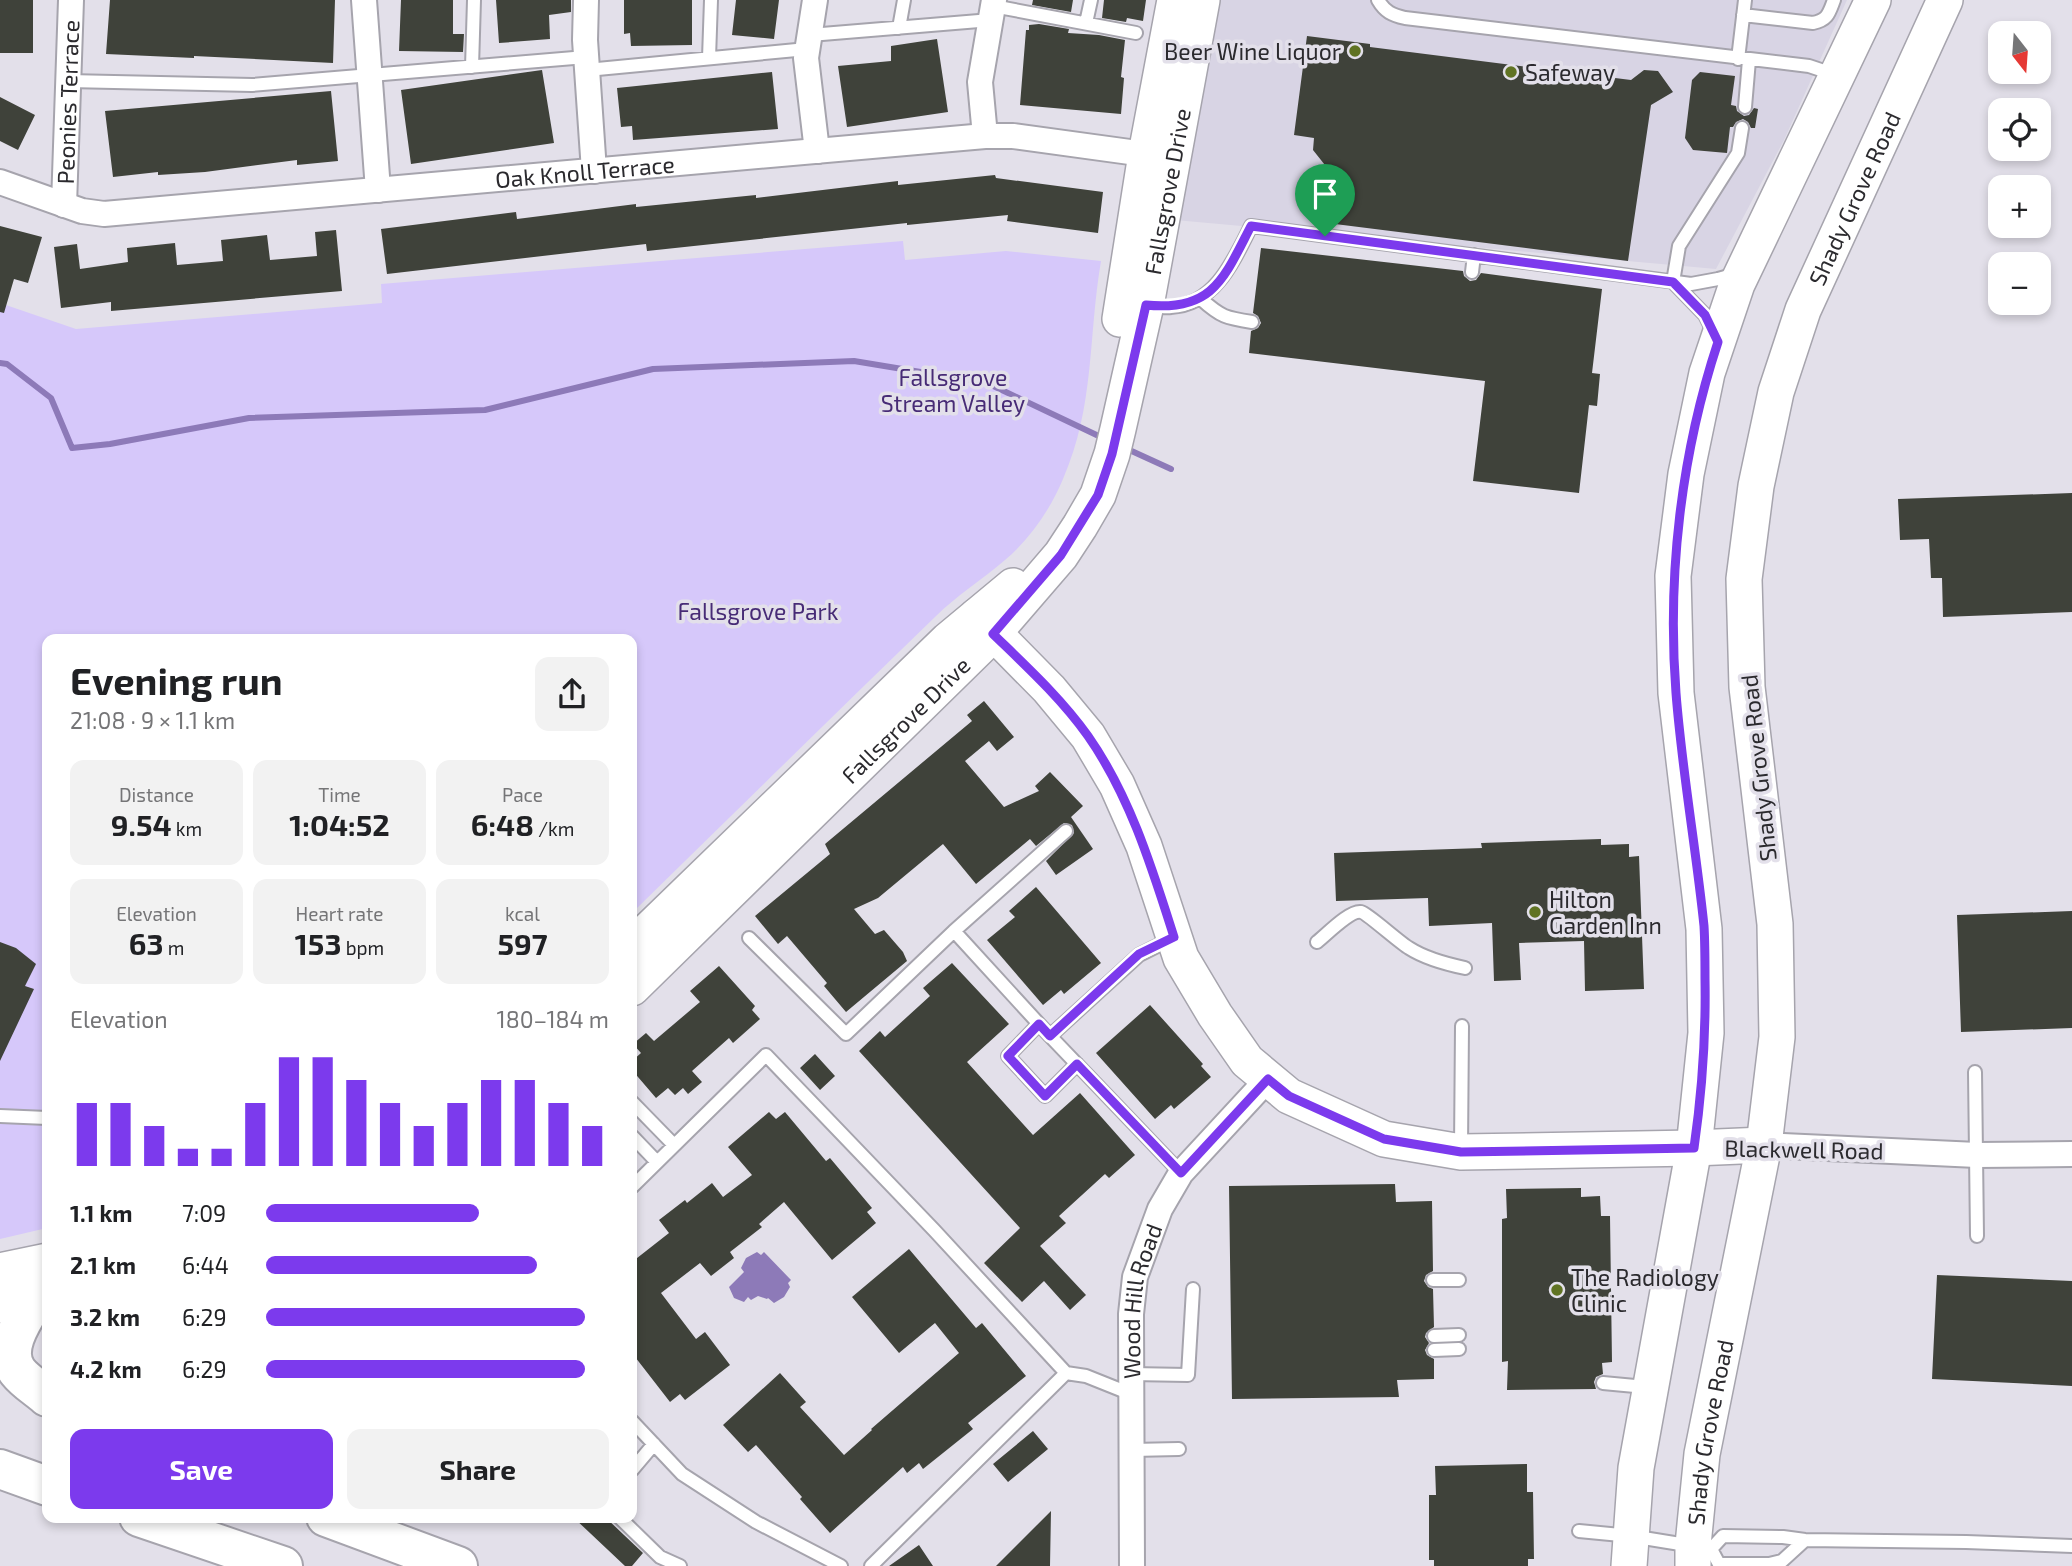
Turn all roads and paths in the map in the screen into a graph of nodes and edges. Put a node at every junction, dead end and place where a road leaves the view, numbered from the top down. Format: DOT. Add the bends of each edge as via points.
graph roads {
  1 [pos="71,0"];
  2 [pos="364,0"];
  3 [pos="474,0"];
  4 [pos="586,0"];
  5 [pos="711,0"];
  6 [pos="815,0"];
  7 [pos="904,0"];
  8 [pos="1091,0"];
  9 [pos="1175,0"];
  10 [pos="1202,0"];
  11 [pos="1378,0"];
  12 [pos="1745,0"];
  13 [pos="1834,0"];
  14 [pos="1873,0"];
  15 [pos="1945,0"];
  16 [pos="993,9"];
  17 [pos="1743,15"];
  18 [pos="1086,23"];
  19 [pos="899,28"];
  20 [pos="1136,33"];
  21 [pos="808,42"];
  22 [pos="709,58"];
  23 [pos="1743,60"];
  24 [pos="587,63"];
  25 [pos="472,66"];
  26 [pos="369,75"];
  27 [pos="1837,76"];
  28 [pos="68,81"];
  29 [pos="1745,107"];
  30 [pos="1742,128"];
  31 [pos="985,136"];
  32 [pos="817,151"];
  33 [pos="1160,156"];
  34 [pos="594,171"];
  35 [pos="0,182"];
  36 [pos="378,190"];
  37 [pos="64,205"];
  38 [pos="1474,255"];
  39 [pos="1743,271"];
  40 [pos="1472,272"];
  41 [pos="1673,282"];
  42 [pos="1201,299"];
  43 [pos="1146,305"];
  44 [pos="1252,322"];
  45 [pos="1718,342"];
  46 [pos="1107,439"];
  47 [pos="985,625"];
  48 [pos="1066,831"];
  49 [pos="954,931"];
  50 [pos="1174,937"];
  51 [pos="749,939"];
  52 [pos="637,942"];
  53 [pos="1317,942"];
  54 [pos="1465,968"];
  55 [pos="637,983"];
  56 [pos="1039,1024"];
  57 [pos="1462,1026"];
  58 [pos="1050,1036"];
  59 [pos="1077,1064"];
  60 [pos="1975,1072"];
  61 [pos="1268,1079"];
  62 [pos="637,1107"];
  63 [pos="0,1115"];
  64 [pos="42,1118"];
  65 [pos="637,1141"];
  66 [pos="674,1145"];
  67 [pos="1764,1145"];
  68 [pos="1694,1148"];
  69 [pos="1461,1152"];
  70 [pos="2072,1154"];
  71 [pos="1976,1155"];
  72 [pos="657,1162"];
  73 [pos="1181,1173"];
  74 [pos="637,1182"];
  75 [pos="1977,1237"];
  76 [pos="0,1271"];
  77 [pos="1433,1280"];
  78 [pos="1459,1280"];
  79 [pos="42,1282"];
  80 [pos="42,1284"];
  81 [pos="42,1286"];
  82 [pos="1193,1289"];
  83 [pos="0,1306"];
  84 [pos="1434,1336"];
  85 [pos="1434,1350"];
  86 [pos="1066,1373"];
  87 [pos="1603,1383"];
  88 [pos="1131,1384"];
  89 [pos="0,1388"];
  90 [pos="1649,1392"];
  91 [pos="42,1393"];
  92 [pos="42,1407"];
  93 [pos="637,1426"];
  94 [pos="654,1444"];
  95 [pos="1179,1449"];
  96 [pos="1132,1450"];
  97 [pos="637,1464"];
  98 [pos="2,1471"];
  99 [pos="42,1484"];
  100 [pos="157,1523"];
  101 [pos="342,1523"];
  102 [pos="625,1523"];
  103 [pos="1579,1531"];
  104 [pos="1805,1540"];
  105 [pos="2072,1546"];
  106 [pos="1630,1551"];
  107 [pos="1699,1553"];
  108 [pos="283,1566"];
  109 [pos="458,1566"];
  110 [pos="680,1566"];
  111 [pos="841,1566"];
  112 [pos="871,1566"];
  113 [pos="1132,1566"];
  1 -- 28 [label="street, Peonies Terrace"];
  2 -- 26 [label="street"];
  3 -- 25 [label="lane"];
  4 -- 24 [label="street"];
  5 -- 22 [label="lane"];
  6 -- 21 [label="street"];
  7 -- 19 [label="lane"];
  8 -- 18 [label="lane"];
  9 -- 33 [label="street, Fallsgrove Drive"];
  10 -- 33 [label="street, Fallsgrove Drive"];
  11 -- 23 [label="lane" via="1391,14 1405,18"];
  12 -- 17 [label="lane"];
  13 -- 17 [label="lane" via="1828,15 1813,23"];
  14 -- 27 [label="street"];
  15 -- 67 [label="street, Shady Grove Road" via="1803,310 1776,392 1756,485 1744,579 1747,687 1775,924 1777,1037"];
  16 -- 18 [label="lane"];
  16 -- 19 [label="lane"];
  16 -- 31 [label="street" via="980,82"];
  17 -- 23 [label="lane"];
  18 -- 20 [label="lane"];
  19 -- 21 [label="lane"];
  21 -- 22 [label="lane"];
  21 -- 32 [label="street"];
  22 -- 24 [label="lane"];
  23 -- 27 [label="lane" via="1809,66"];
  23 -- 29 [label="lane"];
  24 -- 25 [label="lane"];
  24 -- 34 [label="street"];
  25 -- 26 [label="lane"];
  26 -- 28 [label="lane" via="253,85"];
  26 -- 36 [label="street"];
  27 -- 39 [label="street"];
  28 -- 37 [label="street, Peonies Terrace"];
  30 -- 41 [label="lane" via="1738,153 1679,246"];
  31 -- 32 [label="street, Oak Knoll Terrace"];
  31 -- 33 [label="street, Oak Knoll Terrace"];
  32 -- 34 [label="street, Oak Knoll Terrace"];
  33 -- 43 [label="street, Fallsgrove Drive"];
  33 -- 46 [label="street, Fallsgrove Drive"];
  34 -- 36 [label="street, Oak Knoll Terrace"];
  35 -- 37 [label="street, Oak Knoll Terrace"];
  36 -- 37 [label="street, Oak Knoll Terrace" via="104,214"];
  38 -- 40 [label="lane"];
  38 -- 41 [label="lane"];
  38 -- 42 [label="lane" via="1251,226 1233,261"];
  39 -- 41 [label="lane" via="1691,284"];
  39 -- 45 [label="street"];
  41 -- 45 [label="lane" via="1705,315"];
  42 -- 43 [label="lane" via="1171,307"];
  42 -- 44 [label="lane" via="1218,314"];
  43 -- 46 [label="street, Fallsgrove Drive"];
  45 -- 68 [label="street" via="1686,474 1673,576 1676,693 1704,929 1706,1034"];
  46 -- 47 [label="street, Fallsgrove Drive" via="1054,537"];
  47 -- 50 [label="street, Blackwell Road" via="1088,736 1117,785 1144,846"];
  47 -- 52 [label="street, Fallsgrove Drive" via="948,639"];
  47 -- 55 [label="street, Fallsgrove Drive"];
  48 -- 49 [label="lane"];
  49 -- 51 [label="lane" via="846,1034"];
  49 -- 56 [label="lane"];
  50 -- 58 [label="lane" via="1139,954"];
  50 -- 61 [label="street, Blackwell Road" via="1214,1015 1247,1061"];
  53 -- 54 [label="lane" via="1360,912 1410,949"];
  56 -- 58 [label="lane"];
  56 -- 59 [label="lane" via="1008,1056 1045,1096"];
  57 -- 69 [label="lane"];
  58 -- 59 [label="lane"];
  59 -- 73 [label="lane"];
  60 -- 71 [label="lane"];
  61 -- 69 [label="street, Blackwell Road" via="1289,1096 1384,1139"];
  61 -- 73 [label="street, Wood Hill Road"];
  62 -- 66 [label="lane"];
  63 -- 64 [label="lane"];
  65 -- 72 [label="lane"];
  66 -- 72 [label="lane"];
  66 -- 86 [label="lane" via="766,1055"];
  67 -- 68 [label="street, Blackwell Road"];
  67 -- 71 [label="street, Blackwell Road"];
  67 -- 107 [label="street, Shady Grove Road" via="1702,1454"];
  68 -- 69 [label="street, Blackwell Road"];
  68 -- 90 [label="street"];
  70 -- 71 [label="street, Blackwell Road"];
  71 -- 75 [label="lane"];
  72 -- 74 [label="lane"];
  73 -- 88 [label="street, Wood Hill Road" via="1160,1209 1135,1278"];
  76 -- 79 [label="street"];
  77 -- 78 [label="lane"];
  80 -- 83 [label="street"];
  81 -- 91 [label="main road" via="15,1333 12,1355 16,1371"];
  82 -- 88 [label="lane" via="1188,1375"];
  84 -- 85 [label="lane" via="1459,1342"];
  86 -- 88 [label="lane"];
  86 -- 112 [label="lane"];
  87 -- 90 [label="lane"];
  88 -- 96 [label="street, Wood Hill Road"];
  89 -- 92 [label="main road"];
  90 -- 106 [label="street" via="1636,1468"];
  93 -- 94 [label="lane"];
  94 -- 97 [label="lane"];
  94 -- 111 [label="lane" via="682,1474 756,1522"];
  95 -- 96 [label="lane"];
  96 -- 113 [label="street, Wood Hill Road"];
  98 -- 99 [label="main road"];
  100 -- 108 [label="main road"];
  101 -- 109 [label="main road"];
  102 -- 110 [label="lane" via="660,1557"];
  103 -- 106 [label="lane"];
  104 -- 105 [label="lane"];
  104 -- 107 [label="lane" via="1723,1536"];
  104 -- 107 [label="lane" via="1782,1561 1769,1564 1719,1564"];
  106 -- 107 [label="lane"];
}
